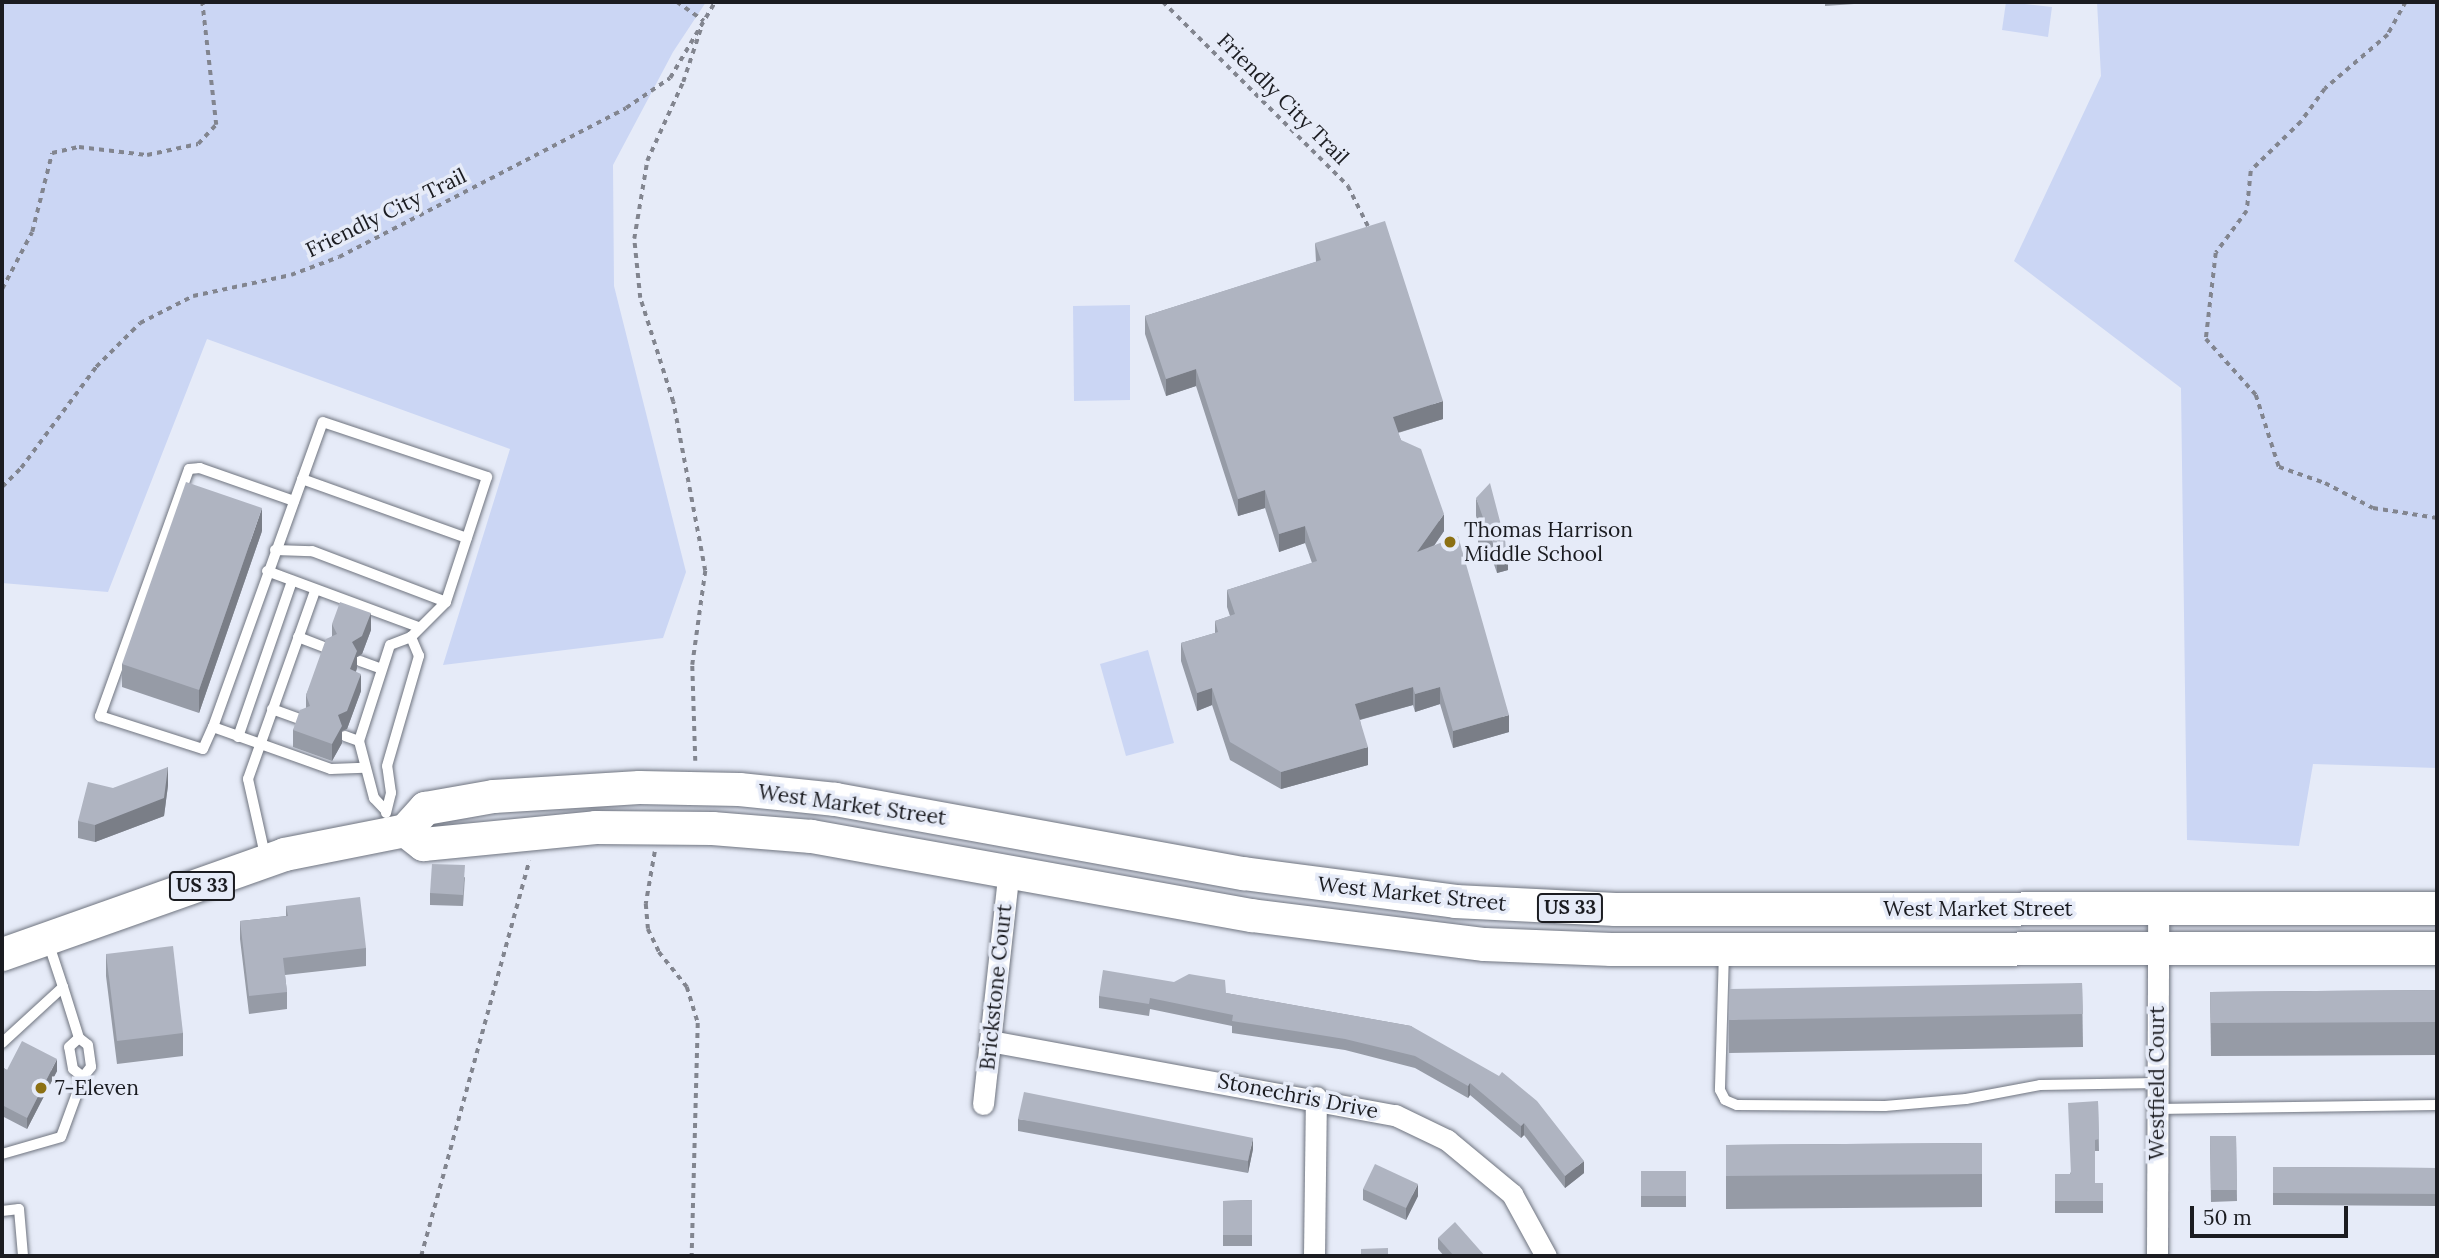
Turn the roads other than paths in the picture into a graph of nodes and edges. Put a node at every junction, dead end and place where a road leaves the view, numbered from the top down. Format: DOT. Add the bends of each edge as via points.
graph roads {
  1 [pos="302,479"];
  2 [pos="294,501"];
  3 [pos="467,538"];
  4 [pos="275,550"];
  5 [pos="267,571"];
  6 [pos="292,581"];
  7 [pos="314,591"];
  8 [pos="446,602"];
  9 [pos="418,627"];
  10 [pos="298,637"];
  11 [pos="411,637"];
  12 [pos="329,649"];
  13 [pos="359,661"];
  14 [pos="382,669"];
  15 [pos="272,709"];
  16 [pos="303,720"];
  17 [pos="213,727"];
  18 [pos="345,736"];
  19 [pos="238,737"];
  20 [pos="359,741"];
  21 [pos="259,746"];
  22 [pos="364,768"];
  23 [pos="393,824"];
  24 [pos="266,861"];
  25 [pos="1009,870"];
  26 [pos="2437,908"];
  27 [pos="2158,909"];
  28 [pos="47,939"];
  29 [pos="2437,948"];
  30 [pos="1724,950"];
  31 [pos="2158,950"];
  32 [pos="2,954"];
  33 [pos="63,987"];
  34 [pos="79,1038"];
  35 [pos="990,1041"];
  36 [pos="2,1043"];
  37 [pos="83,1077"];
  38 [pos="2157,1083"];
  39 [pos="1315,1097"];
  40 [pos="983,1104"];
  41 [pos="2437,1105"];
  42 [pos="2157,1109"];
  43 [pos="2,1154"];
  44 [pos="2,1211"];
  45 [pos="23,1256"];
  46 [pos="1314,1256"];
  47 [pos="1546,1256"];
  48 [pos="2157,1256"];
  1 -- 2 [label="lane"];
  1 -- 3 [label="lane"];
  1 -- 3 [label="lane" via="323,422 487,477"];
  2 -- 4 [label="lane"];
  2 -- 17 [label="lane" via="200,468 189,469 100,716 203,749"];
  3 -- 8 [label="lane"];
  4 -- 5 [label="lane"];
  4 -- 8 [label="lane" via="312,551"];
  5 -- 6 [label="lane"];
  5 -- 17 [label="lane"];
  6 -- 7 [label="lane"];
  6 -- 19 [label="lane"];
  7 -- 9 [label="lane"];
  7 -- 10 [label="lane"];
  8 -- 9 [label="lane"];
  9 -- 11 [label="lane"];
  10 -- 12 [label="lane"];
  10 -- 15 [label="lane"];
  11 -- 14 [label="lane" via="390,645"];
  11 -- 23 [label="lane" via="419,656 387,766"];
  13 -- 14 [label="lane"];
  14 -- 20 [label="lane"];
  15 -- 16 [label="lane"];
  15 -- 21 [label="lane"];
  17 -- 19 [label="lane"];
  18 -- 20 [label="lane"];
  19 -- 21 [label="lane"];
  20 -- 22 [label="lane"];
  21 -- 22 [label="lane" via="331,769"];
  21 -- 24 [label="lane" via="247,779"];
  22 -- 23 [label="lane" via="374,798"];
  23 -- 24 [label="main road, West Market Street / US 33"];
  23 -- 25 [label="main road, West Market Street / US 33" via="423,844 543,830 660,826 811,836"];
  23 -- 27 [label="main road, West Market Street / US 33" via="425,808 473,798 568,789 696,788 852,801 1243,873 1444,900 1615,909"];
  24 -- 28 [label="main road, West Market Street / US 33"];
  25 -- 30 [label="main road, West Market Street / US 33" via="1239,913 1405,937 1548,948"];
  25 -- 35 [label="street, Brickstone Court"];
  26 -- 27 [label="main road, West Market Street / US 33"];
  27 -- 31 [label="street, Westfield Court"];
  28 -- 32 [label="main road, West Market Street / US 33"];
  28 -- 33 [label="lane"];
  29 -- 31 [label="main road, West Market Street / US 33"];
  30 -- 31 [label="main road, West Market Street / US 33"];
  30 -- 38 [label="lane" via="1719,1080 1723,1098 1737,1105 1885,1107 2040,1085"];
  31 -- 38 [label="street, Westfield Court"];
  33 -- 34 [label="lane"];
  33 -- 36 [label="lane"];
  34 -- 37 [label="lane" via="88,1045 91,1067"];
  34 -- 37 [label="lane" via="69,1047 72,1069"];
  35 -- 39 [label="street, Stonechris Drive"];
  35 -- 40 [label="street, Brickstone Court"];
  37 -- 43 [label="lane" via="61,1138"];
  38 -- 42 [label="street, Westfield Court"];
  39 -- 46 [label="street"];
  39 -- 47 [label="street, Stonechris Drive" via="1395,1115 1447,1140 1512,1194"];
  41 -- 42 [label="lane"];
  42 -- 48 [label="street, Westfield Court"];
  44 -- 45 [label="lane" via="19,1209"];
}
